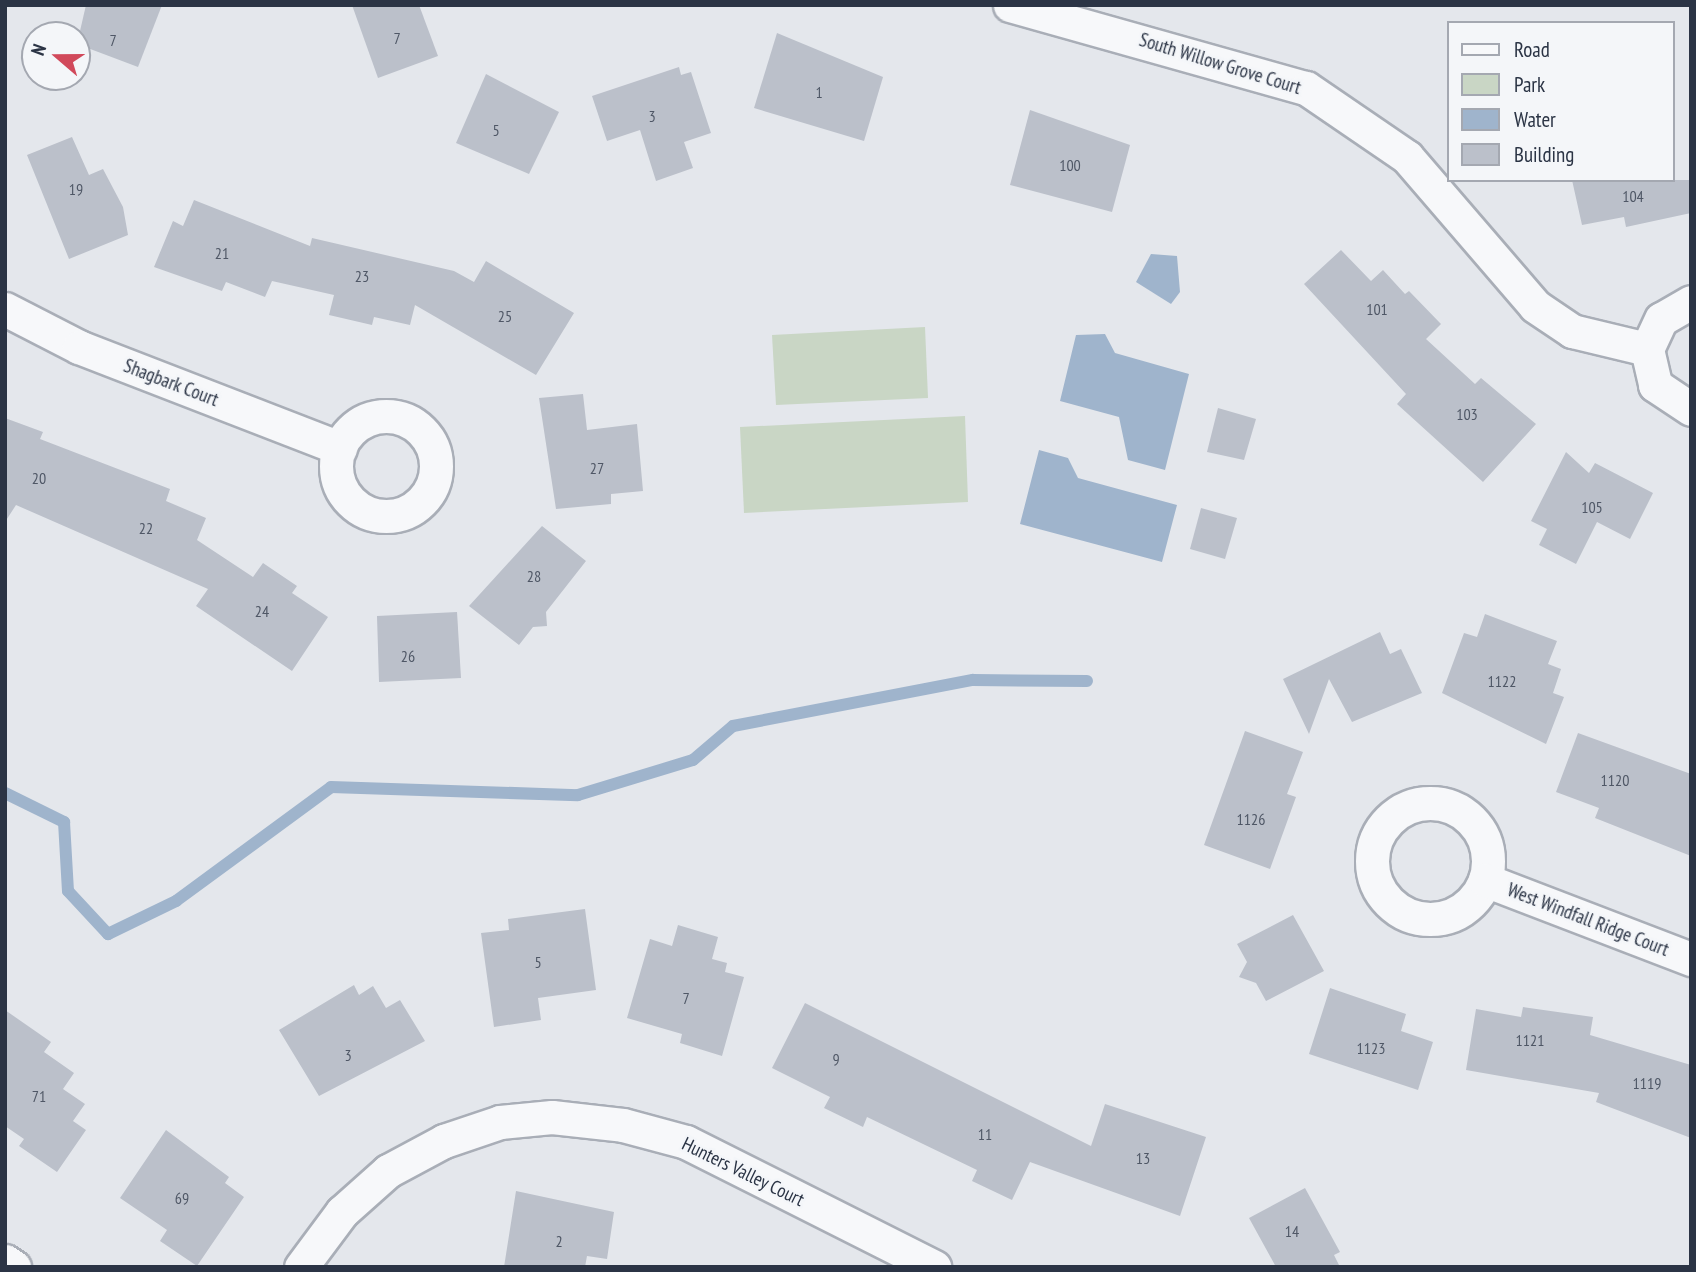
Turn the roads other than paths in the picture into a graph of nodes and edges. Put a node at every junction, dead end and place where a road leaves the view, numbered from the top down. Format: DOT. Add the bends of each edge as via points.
graph roads {
  1 [pos="1025,7"];
  2 [pos="1087,15"];
  3 [pos="1691,302"];
  4 [pos="5,309"];
  5 [pos="1647,349"];
  6 [pos="1691,409"];
  7 [pos="340,448"];
  8 [pos="1485,880"];
  9 [pos="1691,959"];
  10 [pos="5,1261"];
  11 [pos="14,1267"];
  12 [pos="301,1267"];
  13 [pos="934,1267"];
  1 -- 2 [label="street, South Willow Grove Court"];
  2 -- 5 [label="street, South Willow Grove Court" via="1306,88 1407,157 1535,306 1572,331"];
  3 -- 5 [label="street" via="1661,319"];
  4 -- 7 [label="street, Shagbark Court" via="44,333"];
  5 -- 6 [label="street" via="1655,385"];
  8 -- 9 [label="street, West Windfall Ridge Court"];
  10 -- 11 [label="street"];
  12 -- 13 [label="street, Hunters Valley Court" via="342,1212 388,1171 444,1141 500,1122 552,1117 623,1125 686,1142"];
}
